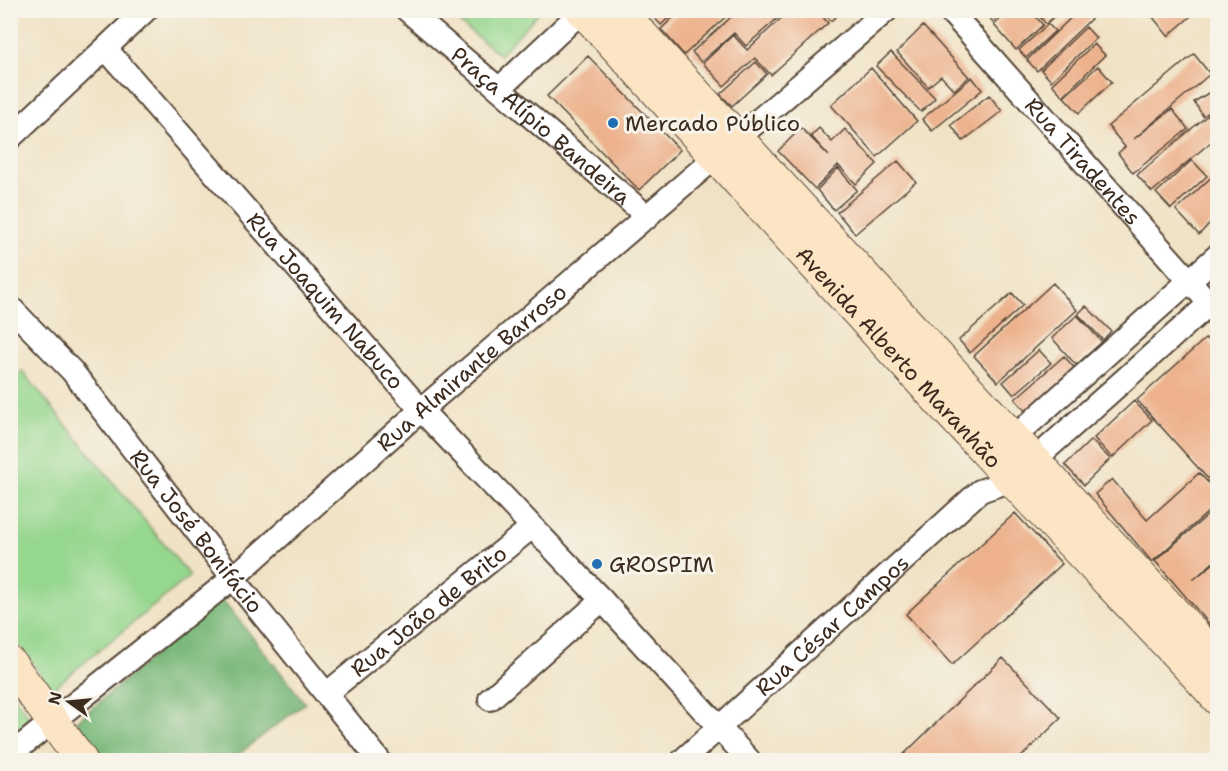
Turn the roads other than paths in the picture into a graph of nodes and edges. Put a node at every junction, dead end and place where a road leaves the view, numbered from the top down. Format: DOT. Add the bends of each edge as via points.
graph roads {
  1 [pos="147,10"];
  2 [pos="407,10"];
  3 [pos="620,10"];
  4 [pos="887,10"];
  5 [pos="949,10"];
  6 [pos="582,11"];
  7 [pos="106,49"];
  8 [pos="500,88"];
  9 [pos="10,138"];
  10 [pos="727,148"];
  11 [pos="648,217"];
  12 [pos="1218,255"];
  13 [pos="1189,281"];
  14 [pos="1215,304"];
  15 [pos="10,307"];
  16 [pos="422,410"];
  17 [pos="1012,459"];
  18 [pos="532,527"];
  19 [pos="233,578"];
  20 [pos="602,600"];
  21 [pos="1163,619"];
  22 [pos="1218,660"];
  23 [pos="10,663"];
  24 [pos="326,694"];
  25 [pos="490,699"];
  26 [pos="1218,699"];
  27 [pos="53,722"];
  28 [pos="718,728"];
  29 [pos="10,755"];
  30 [pos="81,760"];
  31 [pos="380,760"];
  32 [pos="683,760"];
  33 [pos="748,760"];
  1 -- 7 [label="street"];
  2 -- 8 [label="street, Praça Alípio Bandeira"];
  3 -- 10 [label="main road, Avenida Alberto Maranhão"];
  4 -- 10 [label="street, Rua Almirante Barroso"];
  5 -- 13 [label="street, Rua Tiradentes"];
  6 -- 8 [label="street"];
  6 -- 10 [label="main road, Avenida Alberto Maranhão"];
  7 -- 9 [label="street"];
  7 -- 16 [label="street, Rua Joaquim Nabuco"];
  8 -- 11 [label="street, Praça Alípio Bandeira"];
  10 -- 11 [label="street, Rua Almirante Barroso"];
  10 -- 17 [label="main road, Avenida Alberto Maranhão"];
  11 -- 16 [label="street, Rua Almirante Barroso"];
  12 -- 13 [label="street"];
  13 -- 14 [label="street, Rua Tiradentes"];
  13 -- 17 [label="street"];
  14 -- 17 [label="street, Rua César Campos"];
  15 -- 19 [label="street, Rua José Bonifácio" via="72,371"];
  16 -- 18 [label="street, Rua Joaquim Nabuco"];
  16 -- 19 [label="street, Rua Almirante Barroso"];
  17 -- 21 [label="main road, Avenida Alberto Maranhão"];
  17 -- 28 [label="street, Rua César Campos"];
  18 -- 20 [label="street, Rua Joaquim Nabuco"];
  18 -- 24 [label="street, Rua João de Brito"];
  19 -- 24 [label="street, Rua José Bonifácio"];
  19 -- 27 [label="street, Rua Almirante Barroso"];
  20 -- 25 [label="street"];
  20 -- 28 [label="street, Rua Joaquim Nabuco"];
  21 -- 22 [label="main road, Avenida Alberto Maranhão"];
  21 -- 26 [label="main road, Avenida Alberto Maranhão"];
  23 -- 27 [label="main road"];
  24 -- 31 [label="street, Rua José Bonifácio"];
  27 -- 29 [label="street, Rua Almirante Barroso"];
  27 -- 30 [label="main road"];
  28 -- 32 [label="street, Rua César Campos"];
  28 -- 33 [label="street, Rua Joaquim Nabuco"];
}
